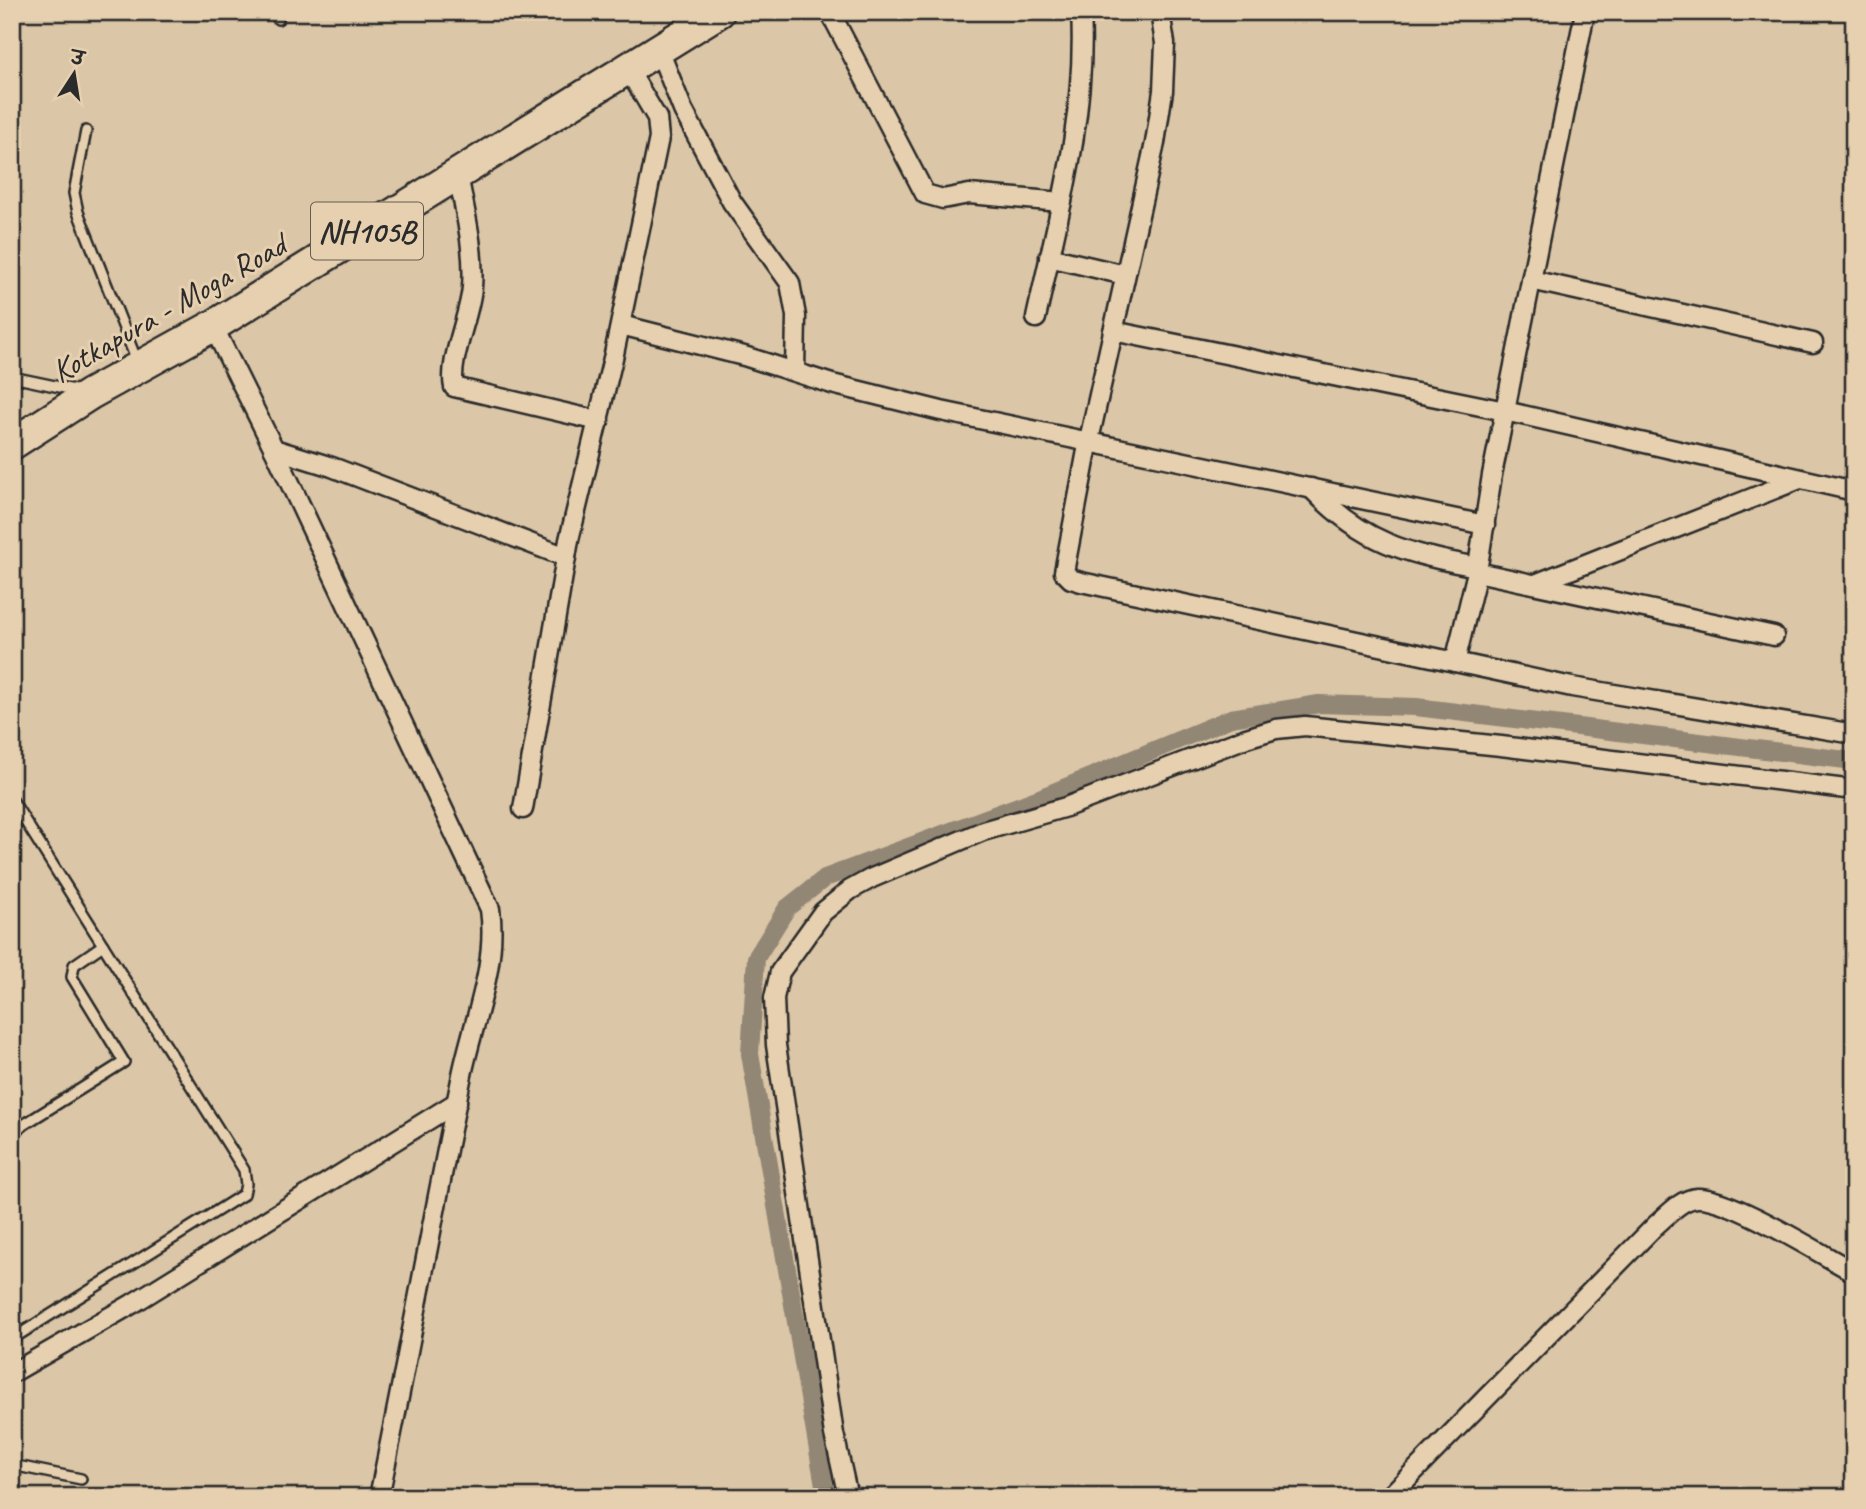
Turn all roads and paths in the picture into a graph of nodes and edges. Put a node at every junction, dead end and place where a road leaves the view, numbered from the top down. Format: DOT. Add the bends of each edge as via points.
graph roads {
  1 [pos="719,12"];
  2 [pos="830,12"];
  3 [pos="1081,12"];
  4 [pos="1160,12"];
  5 [pos="1585,12"];
  6 [pos="659,50"];
  7 [pos="628,69"];
  8 [pos="86,131"];
  9 [pos="458,176"];
  10 [pos="1062,202"];
  11 [pos="1049,257"];
  12 [pos="1125,275"];
  13 [pos="1531,280"];
  14 [pos="1036,318"];
  15 [pos="621,325"];
  16 [pos="213,326"];
  17 [pos="1113,331"];
  18 [pos="1813,343"];
  19 [pos="139,367"];
  20 [pos="795,372"];
  21 [pos="12,377"];
  22 [pos="90,394"];
  23 [pos="1505,411"];
  24 [pos="599,421"];
  25 [pos="1089,440"];
  26 [pos="12,444"];
  27 [pos="274,449"];
  28 [pos="1800,479"];
  29 [pos="1310,488"];
  30 [pos="1854,491"];
  31 [pos="1485,525"];
  32 [pos="566,557"];
  33 [pos="1477,570"];
  34 [pos="1535,584"];
  35 [pos="1774,636"];
  36 [pos="1455,662"];
  37 [pos="1854,734"];
  38 [pos="1854,790"];
  39 [pos="12,800"];
  40 [pos="523,809"];
  41 [pos="103,945"];
  42 [pos="457,1102"];
  43 [pos="12,1132"];
  44 [pos="1854,1272"];
  45 [pos="12,1339"];
  46 [pos="12,1373"];
  47 [pos="12,1465"];
  48 [pos="81,1479"];
  49 [pos="379,1497"];
  50 [pos="848,1497"];
  51 [pos="1389,1497"];
  1 -- 6 [label="highway, Kotkapura - Moga Road / NH105B"];
  2 -- 10 [label="street" via="925,194 943,199 970,194"];
  3 -- 10 [label="street" via="1082,74"];
  4 -- 12 [label="street" via="1165,43 1163,91"];
  5 -- 13 [label="street"];
  6 -- 7 [label="highway, Kotkapura - Moga Road / NH105B"];
  6 -- 20 [label="street" via="683,110 732,202 790,283 796,316"];
  7 -- 9 [label="highway, Kotkapura - Moga Road / NH105B"];
  7 -- 15 [label="street" via="660,128"];
  8 -- 19 [label="lane" via="74,193 78,212"];
  9 -- 16 [label="highway, Kotkapura - Moga Road / NH105B"];
  9 -- 24 [label="street" via="473,258 454,387"];
  10 -- 11 [label="street"];
  11 -- 12 [label="street"];
  11 -- 14 [label="street"];
  12 -- 17 [label="street"];
  13 -- 18 [label="street"];
  13 -- 23 [label="street"];
  15 -- 20 [label="street"];
  15 -- 24 [label="street"];
  16 -- 19 [label="highway, Kotkapura - Moga Road / NH105B"];
  16 -- 27 [label="street"];
  17 -- 23 [label="street"];
  17 -- 25 [label="street"];
  19 -- 22 [label="highway, Kotkapura - Moga Road / NH105B"];
  20 -- 25 [label="street" via="941,411"];
  21 -- 22 [label="lane"];
  22 -- 26 [label="highway, Kotkapura - Moga Road / NH105B"];
  23 -- 28 [label="street"];
  23 -- 31 [label="street"];
  24 -- 32 [label="street"];
  25 -- 29 [label="street"];
  25 -- 36 [label="street" via="1064,562 1064,572 1071,579"];
  27 -- 32 [label="street" via="345,471"];
  27 -- 42 [label="street" via="490,909 491,953"];
  28 -- 30 [label="street"];
  28 -- 34 [label="street"];
  29 -- 31 [label="street"];
  29 -- 33 [label="street" via="1338,517 1371,536 1409,552"];
  31 -- 33 [label="street"];
  32 -- 40 [label="street"];
  33 -- 34 [label="street"];
  33 -- 36 [label="street"];
  34 -- 35 [label="street"];
  36 -- 37 [label="street" via="1572,687"];
  38 -- 50 [label="street" via="1305,726 1246,738 1066,807 983,831 850,890 822,912 790,956 780,972 774,998 776,1045 806,1259"];
  39 -- 41 [label="lane"];
  41 -- 43 [label="lane" via="74,965 72,977 124,1062"];
  41 -- 45 [label="lane" via="244,1170 244,1194"];
  42 -- 46 [label="street"];
  42 -- 49 [label="street"];
  44 -- 51 [label="street" via="1735,1208 1695,1198 1680,1205"];
  47 -- 48 [label="lane"];
}
